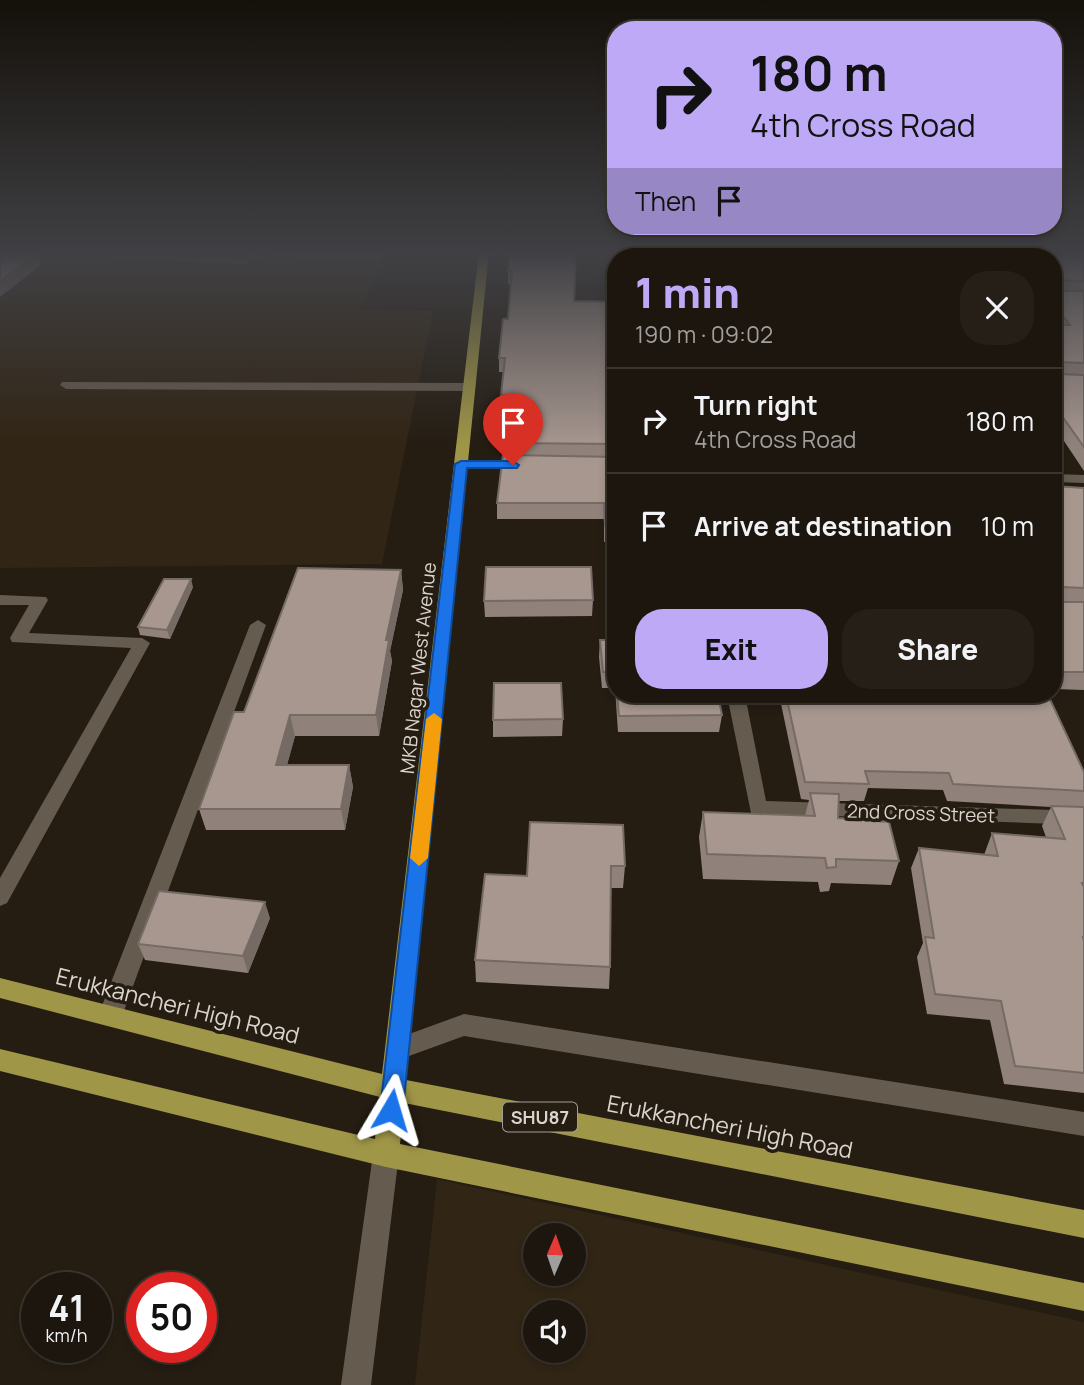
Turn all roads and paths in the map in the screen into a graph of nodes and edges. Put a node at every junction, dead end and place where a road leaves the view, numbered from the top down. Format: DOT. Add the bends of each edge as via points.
graph roads {
  1 [pos="477,317"];
  2 [pos="66,385"];
  3 [pos="470,387"];
  4 [pos="461,464"];
  5 [pos="539,465"];
  6 [pos="1062,478"];
  7 [pos="1084,479"];
  8 [pos="0,600"];
  9 [pos="258,625"];
  10 [pos="738,703"];
  11 [pos="1084,818"];
  12 [pos="0,897"];
  13 [pos="0,988"];
  14 [pos="110,1016"];
  15 [pos="398,1049"];
  16 [pos="0,1060"];
  17 [pos="394,1089"];
  18 [pos="1084,1124"];
  19 [pos="386,1154"];
  20 [pos="1084,1224"];
  21 [pos="1084,1297"];
  22 [pos="356,1385"];
  1 -- 3 [label="main road, MKB Nagar West Avenue"];
  2 -- 3 [label="street"];
  3 -- 4 [label="main road, MKB Nagar West Avenue"];
  4 -- 5 [label="street"];
  4 -- 15 [label="main road, MKB Nagar West Avenue"];
  6 -- 7 [label="street"];
  8 -- 12 [label="street" via="40,600 18,638 142,643"];
  9 -- 14 [label="street"];
  10 -- 11 [label="street, 2nd Cross Street" via="758,808"];
  13 -- 14 [label="main road, Erukkancheri High Road / SHU87"];
  14 -- 17 [label="main road, Erukkancheri High Road / SHU87"];
  15 -- 17 [label="main road, MKB Nagar West Avenue"];
  15 -- 18 [label="street" via="464,1024"];
  16 -- 19 [label="main road"];
  17 -- 19 [label="main road, MKB Nagar West Avenue"];
  17 -- 20 [label="main road, Erukkancheri High Road / SHU87"];
  19 -- 21 [label="main road"];
  19 -- 22 [label="street"];
}
